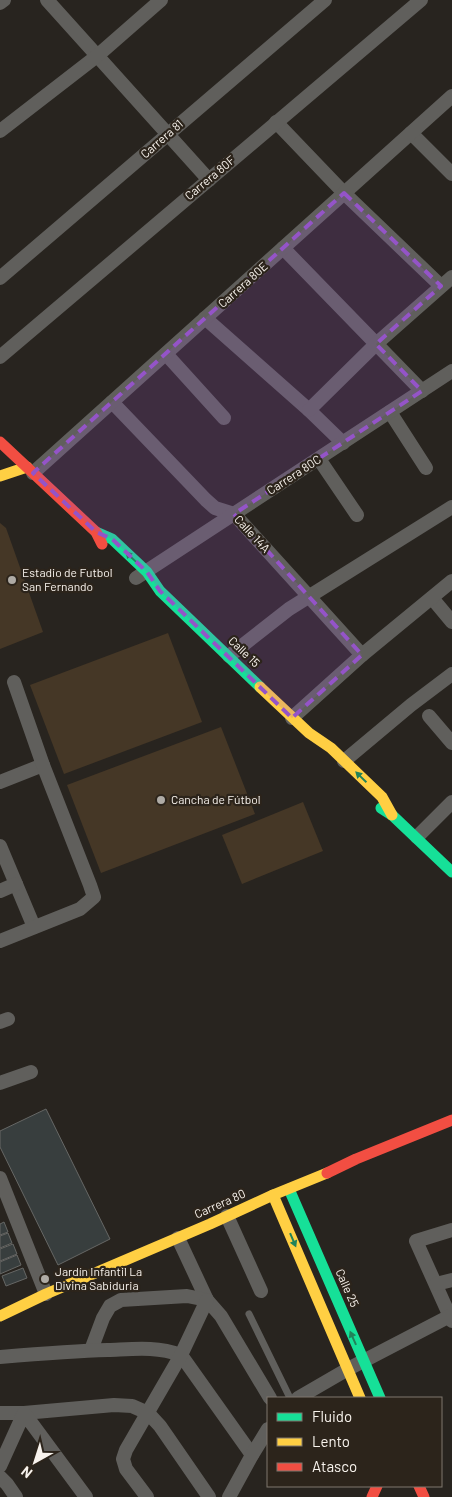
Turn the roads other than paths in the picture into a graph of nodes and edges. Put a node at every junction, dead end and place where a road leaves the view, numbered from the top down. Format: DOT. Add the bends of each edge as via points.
graph roads {
  1 [pos="4,0"];
  2 [pos="46,0"];
  3 [pos="160,0"];
  4 [pos="325,0"];
  5 [pos="421,0"];
  6 [pos="0,3"];
  7 [pos="97,56"];
  8 [pos="452,96"];
  9 [pos="276,122"];
  10 [pos="0,131"];
  11 [pos="411,133"];
  12 [pos="168,134"];
  13 [pos="452,174"];
  14 [pos="209,180"];
  15 [pos="344,193"];
  16 [pos="283,248"];
  17 [pos="0,278"];
  18 [pos="447,284"];
  19 [pos="205,318"];
  20 [pos="376,344"];
  21 [pos="166,354"];
  22 [pos="0,357"];
  23 [pos="452,371"];
  24 [pos="422,391"];
  25 [pos="112,402"];
  26 [pos="309,410"];
  27 [pos="390,412"];
  28 [pos="224,418"];
  29 [pos="0,442"];
  30 [pos="343,443"];
  31 [pos="319,459"];
  32 [pos="426,468"];
  33 [pos="30,470"];
  34 [pos="0,476"];
  35 [pos="452,508"];
  36 [pos="234,514"];
  37 [pos="357,515"];
  38 [pos="96,532"];
  39 [pos="110,553"];
  40 [pos="138,574"];
  41 [pos="452,581"];
  42 [pos="309,596"];
  43 [pos="432,598"];
  44 [pos="452,622"];
  45 [pos="229,656"];
  46 [pos="362,656"];
  47 [pos="452,674"];
  48 [pos="14,682"];
  49 [pos="428,716"];
  50 [pos="292,718"];
  51 [pos="309,733"];
  52 [pos="452,743"];
  53 [pos="344,761"];
  54 [pos="43,765"];
  55 [pos="0,782"];
  56 [pos="452,802"];
  57 [pos="392,814"];
  58 [pos="417,837"];
  59 [pos="0,846"];
  60 [pos="452,872"];
  61 [pos="16,884"];
  62 [pos="0,891"];
  63 [pos="34,927"];
  64 [pos="0,941"];
  65 [pos="31,1072"];
  66 [pos="0,1084"];
  67 [pos="452,1120"];
  68 [pos="0,1178"];
  69 [pos="289,1189"];
  70 [pos="273,1195"];
  71 [pos="227,1216"];
  72 [pos="452,1230"];
  73 [pos="178,1238"];
  74 [pos="452,1280"];
  75 [pos="436,1284"];
  76 [pos="261,1291"];
  77 [pos="46,1294"];
  78 [pos="207,1300"];
  79 [pos="249,1314"];
  80 [pos="0,1316"];
  81 [pos="451,1319"];
  82 [pos="91,1350"];
  83 [pos="181,1355"];
  84 [pos="0,1357"];
  85 [pos="364,1362"];
  86 [pos="348,1369"];
  87 [pos="269,1397"];
  88 [pos="290,1397"];
  89 [pos="300,1397"];
  90 [pos="360,1397"];
  91 [pos="380,1397"];
  92 [pos="0,1413"];
  93 [pos="24,1413"];
  94 [pos="148,1413"];
  95 [pos="267,1431"];
  96 [pos="252,1456"];
  97 [pos="0,1466"];
  98 [pos="0,1477"];
  99 [pos="16,1497"];
  100 [pos="86,1497"];
  101 [pos="147,1497"];
  102 [pos="208,1497"];
  103 [pos="230,1497"];
  1 -- 6 [label="street"];
  2 -- 7 [label="street"];
  3 -- 7 [label="street"];
  4 -- 12 [label="street, Carrera 81"];
  5 -- 9 [label="street, Carrera 80F"];
  7 -- 10 [label="street"];
  7 -- 12 [label="street"];
  8 -- 11 [label="street, Carrera 80E"];
  9 -- 14 [label="street, Carrera 80F"];
  9 -- 15 [label="street"];
  11 -- 13 [label="street"];
  11 -- 15 [label="street, Carrera 80E"];
  12 -- 14 [label="street"];
  12 -- 17 [label="street, Carrera 81"];
  14 -- 22 [label="street, Carrera 80F"];
  15 -- 16 [label="street, Carrera 80E"];
  15 -- 18 [label="street"];
  16 -- 19 [label="street, Carrera 80E"];
  16 -- 20 [label="street"];
  18 -- 20 [label="street"];
  19 -- 21 [label="street, Carrera 80E"];
  19 -- 26 [label="street"];
  20 -- 24 [label="street"];
  20 -- 26 [label="street"];
  21 -- 25 [label="street, Carrera 80E"];
  21 -- 28 [label="street"];
  23 -- 24 [label="street, Carrera 80C"];
  24 -- 27 [label="street, Carrera 80C"];
  25 -- 33 [label="street, Carrera 80E"];
  25 -- 36 [label="street, Calle 14A" via="206,500 215,508"];
  26 -- 30 [label="street"];
  27 -- 30 [label="street, Carrera 80C"];
  27 -- 32 [label="street"];
  29 -- 33 [label="street, Calle 15"];
  30 -- 31 [label="street, Carrera 80C"];
  31 -- 36 [label="street, Carrera 80C"];
  31 -- 37 [label="street"];
  33 -- 34 [label="street"];
  33 -- 38 [label="street, Calle 15"];
  35 -- 42 [label="street"];
  36 -- 40 [label="street, Carrera 80C"];
  36 -- 42 [label="street, Calle 14A"];
  38 -- 39 [label="street, Calle 15"];
  40 -- 38 [label="street, Calle 15, one-way" via="112,539"];
  40 -- 45 [label="street, Calle 15" via="160,590"];
  41 -- 43 [label="street"];
  42 -- 45 [label="street"];
  42 -- 46 [label="street, Calle 14A"];
  43 -- 44 [label="street"];
  43 -- 46 [label="street"];
  45 -- 50 [label="street, Calle 15"];
  46 -- 50 [label="street"];
  47 -- 53 [label="street"];
  48 -- 54 [label="street"];
  49 -- 52 [label="street"];
  50 -- 51 [label="street, Calle 15"];
  51 -- 53 [label="street, Calle 15"];
  51 -- 57 [label="street, Calle 15" via="323,754 374,804"];
  57 -- 53 [label="street, Calle 15, one-way" via="382,797"];
  54 -- 55 [label="street"];
  54 -- 63 [label="street" via="94,897 80,909"];
  56 -- 58 [label="street"];
  57 -- 58 [label="street, Calle 15"];
  58 -- 60 [label="street, Calle 15"];
  59 -- 61 [label="street"];
  61 -- 62 [label="street"];
  61 -- 63 [label="street"];
  63 -- 64 [label="street"];
  65 -- 66 [label="street"];
  67 -- 69 [label="street, Carrera 80"];
  68 -- 77 [label="street"];
  69 -- 70 [label="street, Carrera 80"];
  85 -- 69 [label="street, Calle 25, one-way"];
  70 -- 71 [label="street, Carrera 80"];
  70 -- 86 [label="street, one-way"];
  71 -- 73 [label="street, Carrera 80"];
  71 -- 76 [label="street"];
  72 -- 75 [label="street" via="416,1241"];
  73 -- 77 [label="street, Carrera 80"];
  73 -- 78 [label="street"];
  74 -- 75 [label="street"];
  75 -- 81 [label="street"];
  77 -- 80 [label="street, Carrera 80"];
  78 -- 82 [label="street" via="187,1296 121,1300 110,1306"];
  78 -- 83 [label="street"];
  78 -- 87 [label="street" via="221,1316"];
  79 -- 88 [label="lane"];
  81 -- 85 [label="street"];
  82 -- 83 [label="street" via="151,1348"];
  82 -- 84 [label="street"];
  83 -- 94 [label="street"];
  83 -- 96 [label="street"];
  85 -- 86 [label="street"];
  85 -- 91 [label="street, Calle 25"];
  86 -- 89 [label="street"];
  86 -- 90 [label="street"];
  92 -- 93 [label="street"];
  93 -- 94 [label="street" via="114,1405 132,1406"];
  93 -- 97 [label="street"];
  93 -- 100 [label="street"];
  94 -- 101 [label="street" via="123,1459 126,1469"];
  94 -- 102 [label="street"];
  95 -- 96 [label="street"];
  96 -- 103 [label="street"];
  98 -- 99 [label="street"];
}
